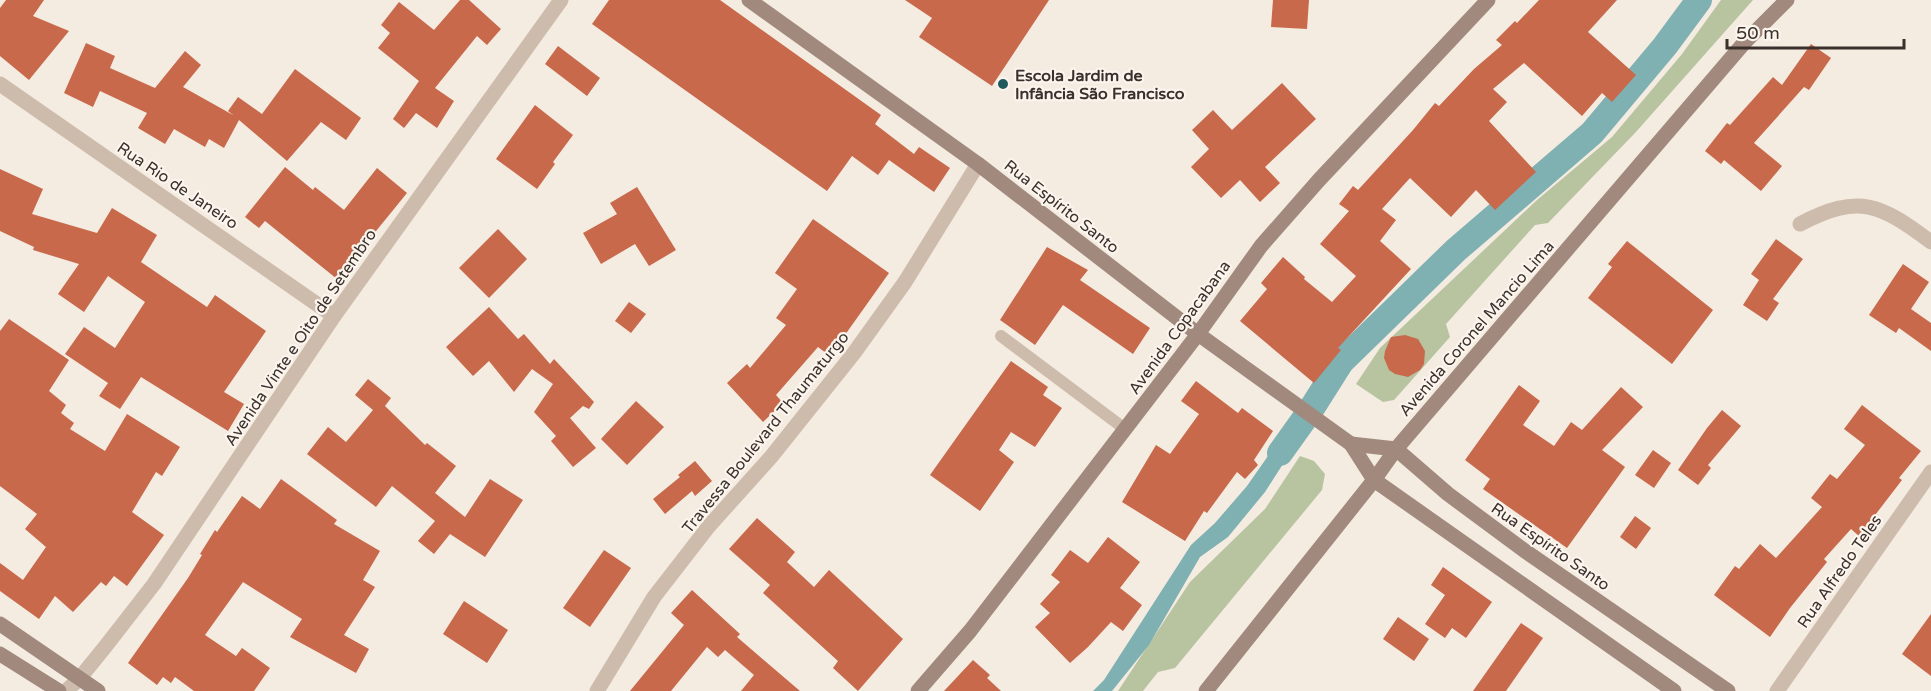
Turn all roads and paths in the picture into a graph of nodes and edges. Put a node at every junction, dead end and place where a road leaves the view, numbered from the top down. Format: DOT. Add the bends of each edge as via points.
graph roads {
  1 [pos="561,0"];
  2 [pos="749,0"];
  3 [pos="1787,0"];
  4 [pos="1481,2"];
  5 [pos="0,84"];
  6 [pos="978,164"];
  7 [pos="1800,224"];
  8 [pos="1931,242"];
  9 [pos="334,316"];
  10 [pos="1198,334"];
  11 [pos="1001,336"];
  12 [pos="1125,429"];
  13 [pos="1351,444"];
  14 [pos="1396,449"];
  15 [pos="1931,472"];
  16 [pos="1374,480"];
  17 [pos="0,624"];
  18 [pos="0,654"];
  19 [pos="80,679"];
  20 [pos="59,691"];
  21 [pos="66,691"];
  22 [pos="99,691"];
  23 [pos="597,691"];
  24 [pos="918,691"];
  25 [pos="1206,691"];
  26 [pos="1674,691"];
  27 [pos="1728,691"];
  28 [pos="1777,691"];
  1 -- 9 [label="street, Avenida Vinte e Oito de Setembro"];
  2 -- 6 [label="street, Rua Espírito Santo"];
  3 -- 14 [label="street, Avenida Coronel Mancio Lima" via="1744,43"];
  4 -- 10 [label="street, Avenida Copacabana" via="1261,246"];
  5 -- 9 [label="street, Rua Rio de Janeiro"];
  6 -- 10 [label="street, Rua Espírito Santo"];
  6 -- 23 [label="street, Travessa Boulevard Thaumaturgo" via="854,353 654,597"];
  7 -- 8 [label="street" via="1833,209 1862,205 1901,221"];
  9 -- 19 [label="street, Avenida Vinte e Oito de Setembro" via="154,584"];
  10 -- 12 [label="street, Avenida Copacabana"];
  10 -- 13 [label="street, Rua Espírito Santo"];
  11 -- 12 [label="lane"];
  12 -- 24 [label="street, Avenida Copacabana" via="970,631"];
  13 -- 14 [label="street, Rua Espírito Santo"];
  13 -- 16 [label="street, Rua Espírito Santo"];
  14 -- 16 [label="street, Avenida Coronel Mancio Lima"];
  14 -- 27 [label="street, Rua Espírito Santo" via="1516,545"];
  15 -- 28 [label="street, Rua Alfredo Teles"];
  16 -- 25 [label="street, Avenida Coronel Mancio Lima"];
  16 -- 26 [label="street, Rua Espírito Santo"];
  17 -- 19 [label="street"];
  18 -- 20 [label="street"];
  19 -- 21 [label="street, Avenida Vinte e Oito de Setembro"];
  19 -- 22 [label="street"];
}
